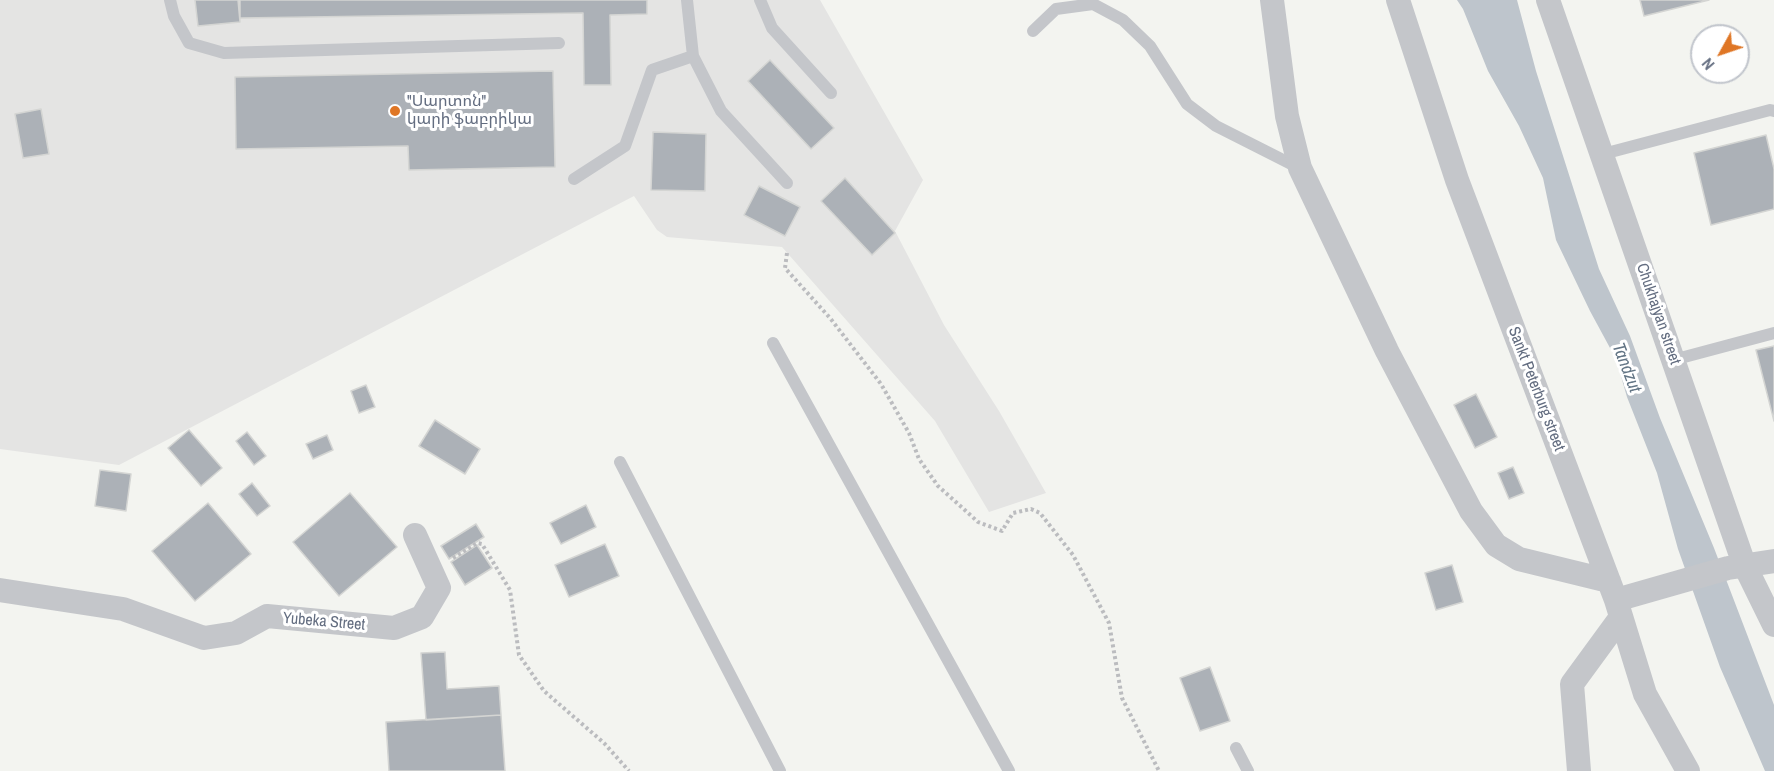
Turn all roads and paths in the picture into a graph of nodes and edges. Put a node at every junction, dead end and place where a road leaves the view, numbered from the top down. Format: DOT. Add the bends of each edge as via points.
graph roads {
  1 [pos="170,0"];
  2 [pos="687,0"];
  3 [pos="760,0"];
  4 [pos="1272,0"];
  5 [pos="1398,0"];
  6 [pos="1548,0"];
  7 [pos="1033,31"];
  8 [pos="559,43"];
  9 [pos="693,56"];
  10 [pos="831,93"];
  11 [pos="1774,111"];
  12 [pos="1603,154"];
  13 [pos="1300,168"];
  14 [pos="574,179"];
  15 [pos="787,183"];
  16 [pos="787,253"];
  17 [pos="1774,333"];
  18 [pos="773,343"];
  19 [pos="1673,360"];
  20 [pos="620,462"];
  21 [pos="415,535"];
  22 [pos="1774,561"];
  23 [pos="1736,566"];
  24 [pos="433,577"];
  25 [pos="0,590"];
  26 [pos="1615,599"];
  27 [pos="1774,625"];
  28 [pos="1236,748"];
  29 [pos="629,771"];
  30 [pos="780,771"];
  31 [pos="1010,771"];
  32 [pos="1159,771"];
  33 [pos="1248,771"];
  34 [pos="1579,771"];
  35 [pos="1688,771"];
  1 -- 8 [label="lane" via="189,43 224,53"];
  2 -- 9 [label="lane"];
  3 -- 10 [label="lane" via="772,28"];
  4 -- 13 [label="street" via="1287,116"];
  5 -- 26 [label="street, Sankt Peterburg street" via="1457,180"];
  6 -- 12 [label="street, Chukhajyan street"];
  7 -- 13 [label="lane" via="1056,9 1093,4 1123,20 1150,46 1186,104 1216,126"];
  9 -- 14 [label="lane" via="652,70 625,146"];
  9 -- 15 [label="lane" via="721,111"];
  11 -- 12 [label="lane"];
  12 -- 19 [label="street, Chukhajyan street"];
  13 -- 26 [label="street" via="1387,351 1471,511 1496,545 1519,559"];
  16 -- 32 [label="path" via="785,268 881,384 919,459 938,486 978,522 1002,531 1012,513 1031,509 1040,513 1073,555 1108,623 1122,698"];
  17 -- 19 [label="lane"];
  18 -- 31 [label="lane"];
  19 -- 23 [label="street, Chukhajyan street"];
  20 -- 30 [label="lane"];
  21 -- 24 [label="street, Yubeka Street"];
  22 -- 23 [label="street"];
  23 -- 26 [label="street"];
  23 -- 27 [label="street, Chukhajyan street"];
  24 -- 25 [label="street, Yubeka Street" via="439,588 422,617 394,628 267,616 236,633 204,638 123,609"];
  24 -- 29 [label="path" via="445,563 482,543 510,590 519,655 543,691 604,743"];
  26 -- 34 [label="street" via="1572,684"];
  26 -- 35 [label="street, Sankt Peterburg street" via="1645,694"];
  28 -- 33 [label="lane"];
}
